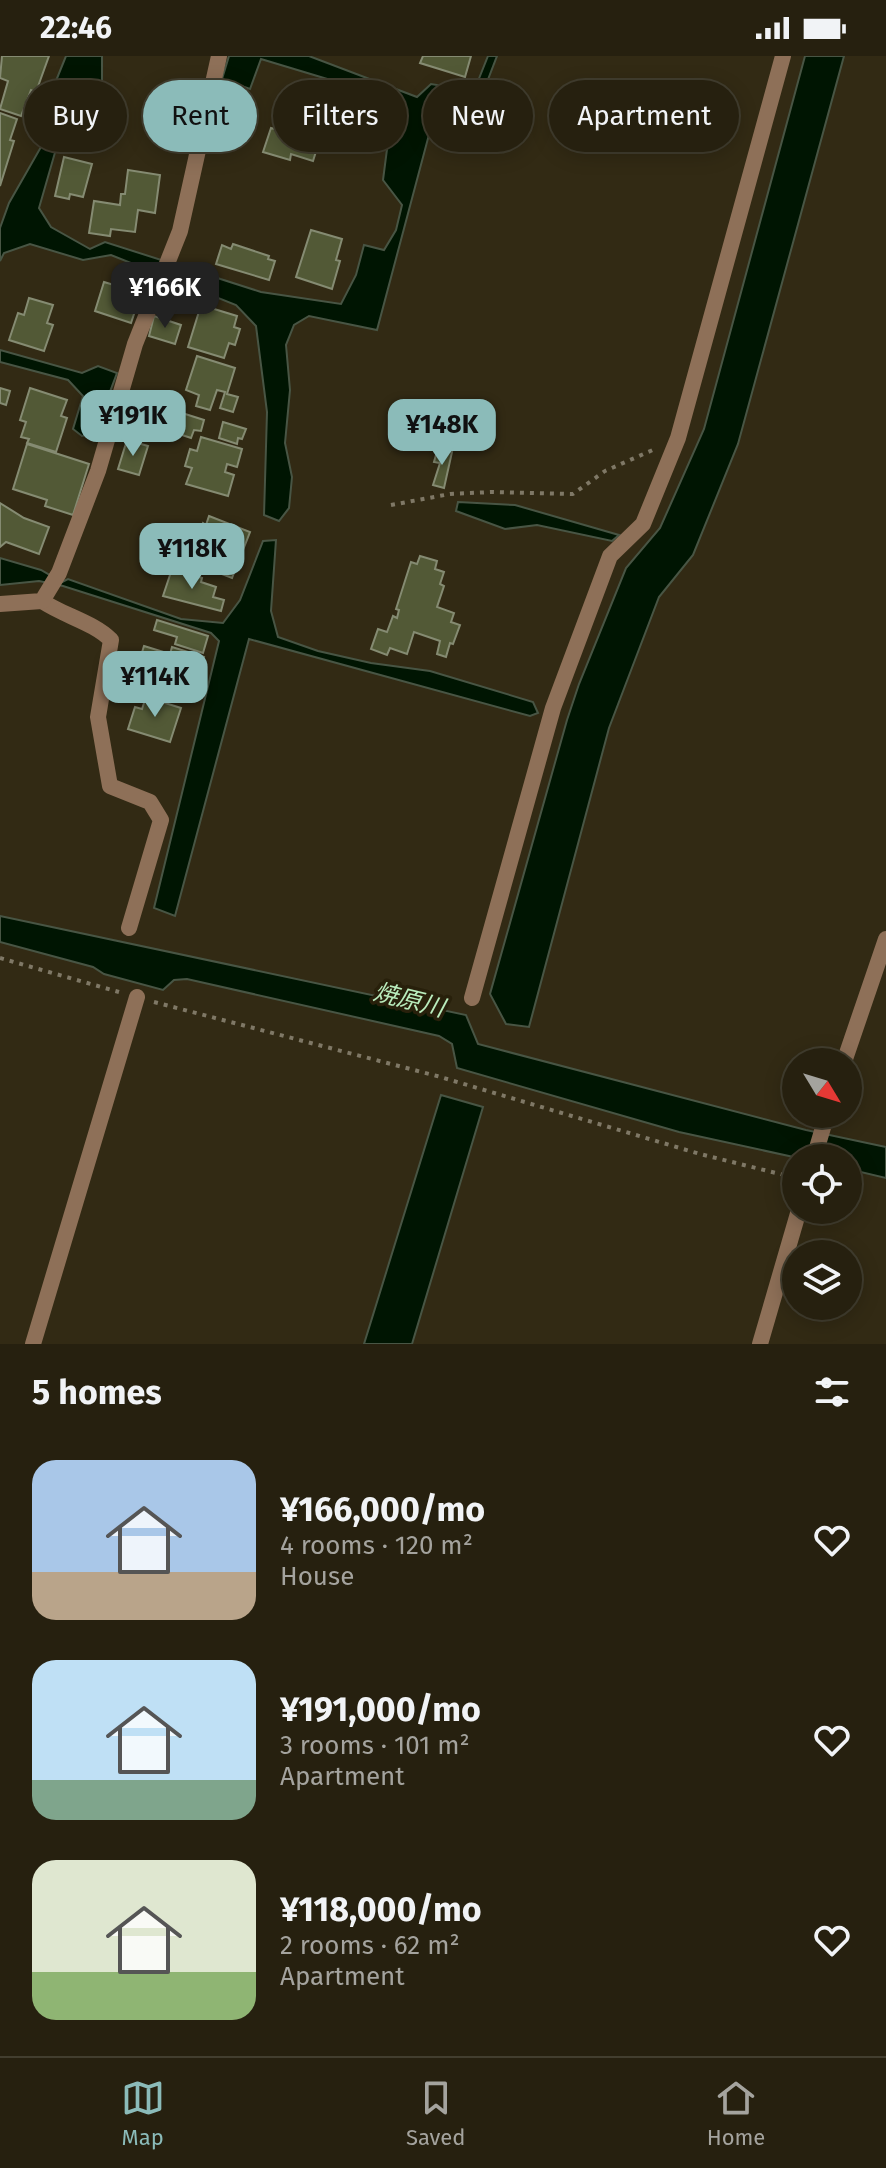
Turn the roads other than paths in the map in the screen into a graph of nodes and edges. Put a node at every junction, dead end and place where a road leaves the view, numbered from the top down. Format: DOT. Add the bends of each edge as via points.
graph roads {
  1 [pos="219,56"];
  2 [pos="783,56"];
  3 [pos="51,588"];
  4 [pos="0,604"];
  5 [pos="129,928"];
  6 [pos="886,939"];
  7 [pos="137,997"];
  8 [pos="472,998"];
  9 [pos="849,1048"];
  10 [pos="795,1224"];
  11 [pos="33,1344"];
  12 [pos="760,1344"];
  1 -- 3 [label="street" via="180,231 135,344 98,471"];
  2 -- 8 [label="street" via="678,438 643,524 610,556 553,708"];
  3 -- 4 [label="street"];
  3 -- 5 [label="street" via="57,611 111,640 98,717 110,786 150,802 161,820"];
  6 -- 9 [label="street"];
  7 -- 11 [label="street"];
  10 -- 12 [label="street"];
}
